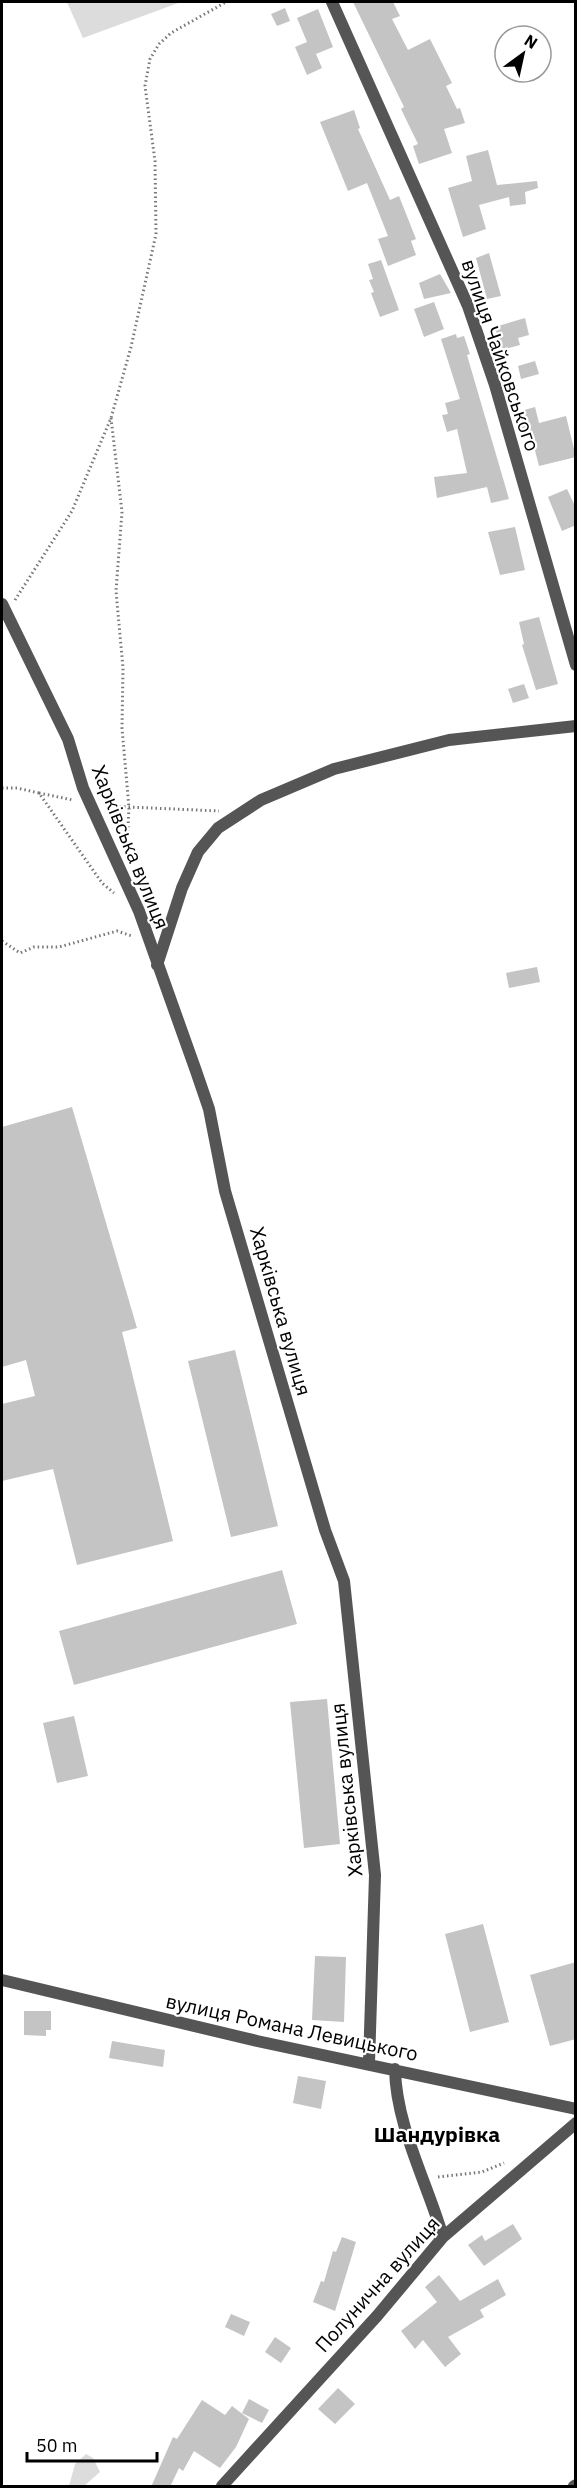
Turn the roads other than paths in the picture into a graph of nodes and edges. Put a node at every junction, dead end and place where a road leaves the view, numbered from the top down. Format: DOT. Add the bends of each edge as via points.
graph roads {
  1 [pos="332,2"];
  2 [pos="4,610"];
  3 [pos="576,665"];
  4 [pos="576,726"];
  5 [pos="157,965"];
  6 [pos="2,1980"];
  7 [pos="369,2063"];
  8 [pos="395,2069"];
  9 [pos="576,2109"];
  10 [pos="576,2123"];
  11 [pos="443,2237"];
  12 [pos="222,2487"];
  1 -- 3 [label="street, вулиця Чайковського" via="468,306 495,385"];
  2 -- 5 [label="street, Харківська вулиця" via="68,739 91,804 139,911"];
  4 -- 5 [label="street" via="464,738 366,760 302,781 242,812 218,828 198,852"];
  5 -- 7 [label="street, Харківська вулиця" via="209,1109 225,1191 325,1530 344,1581 375,1875"];
  6 -- 7 [label="street, вулиця Романа Левицького" via="257,2041"];
  7 -- 8 [label="street, вулиця Романа Левицького"];
  8 -- 9 [label="street, вулиця Романа Левицького"];
  8 -- 11 [label="street" via="400,2109"];
  10 -- 11 [label="street, Полунична вулиця"];
  11 -- 12 [label="street, Полунична вулиця"];
}
